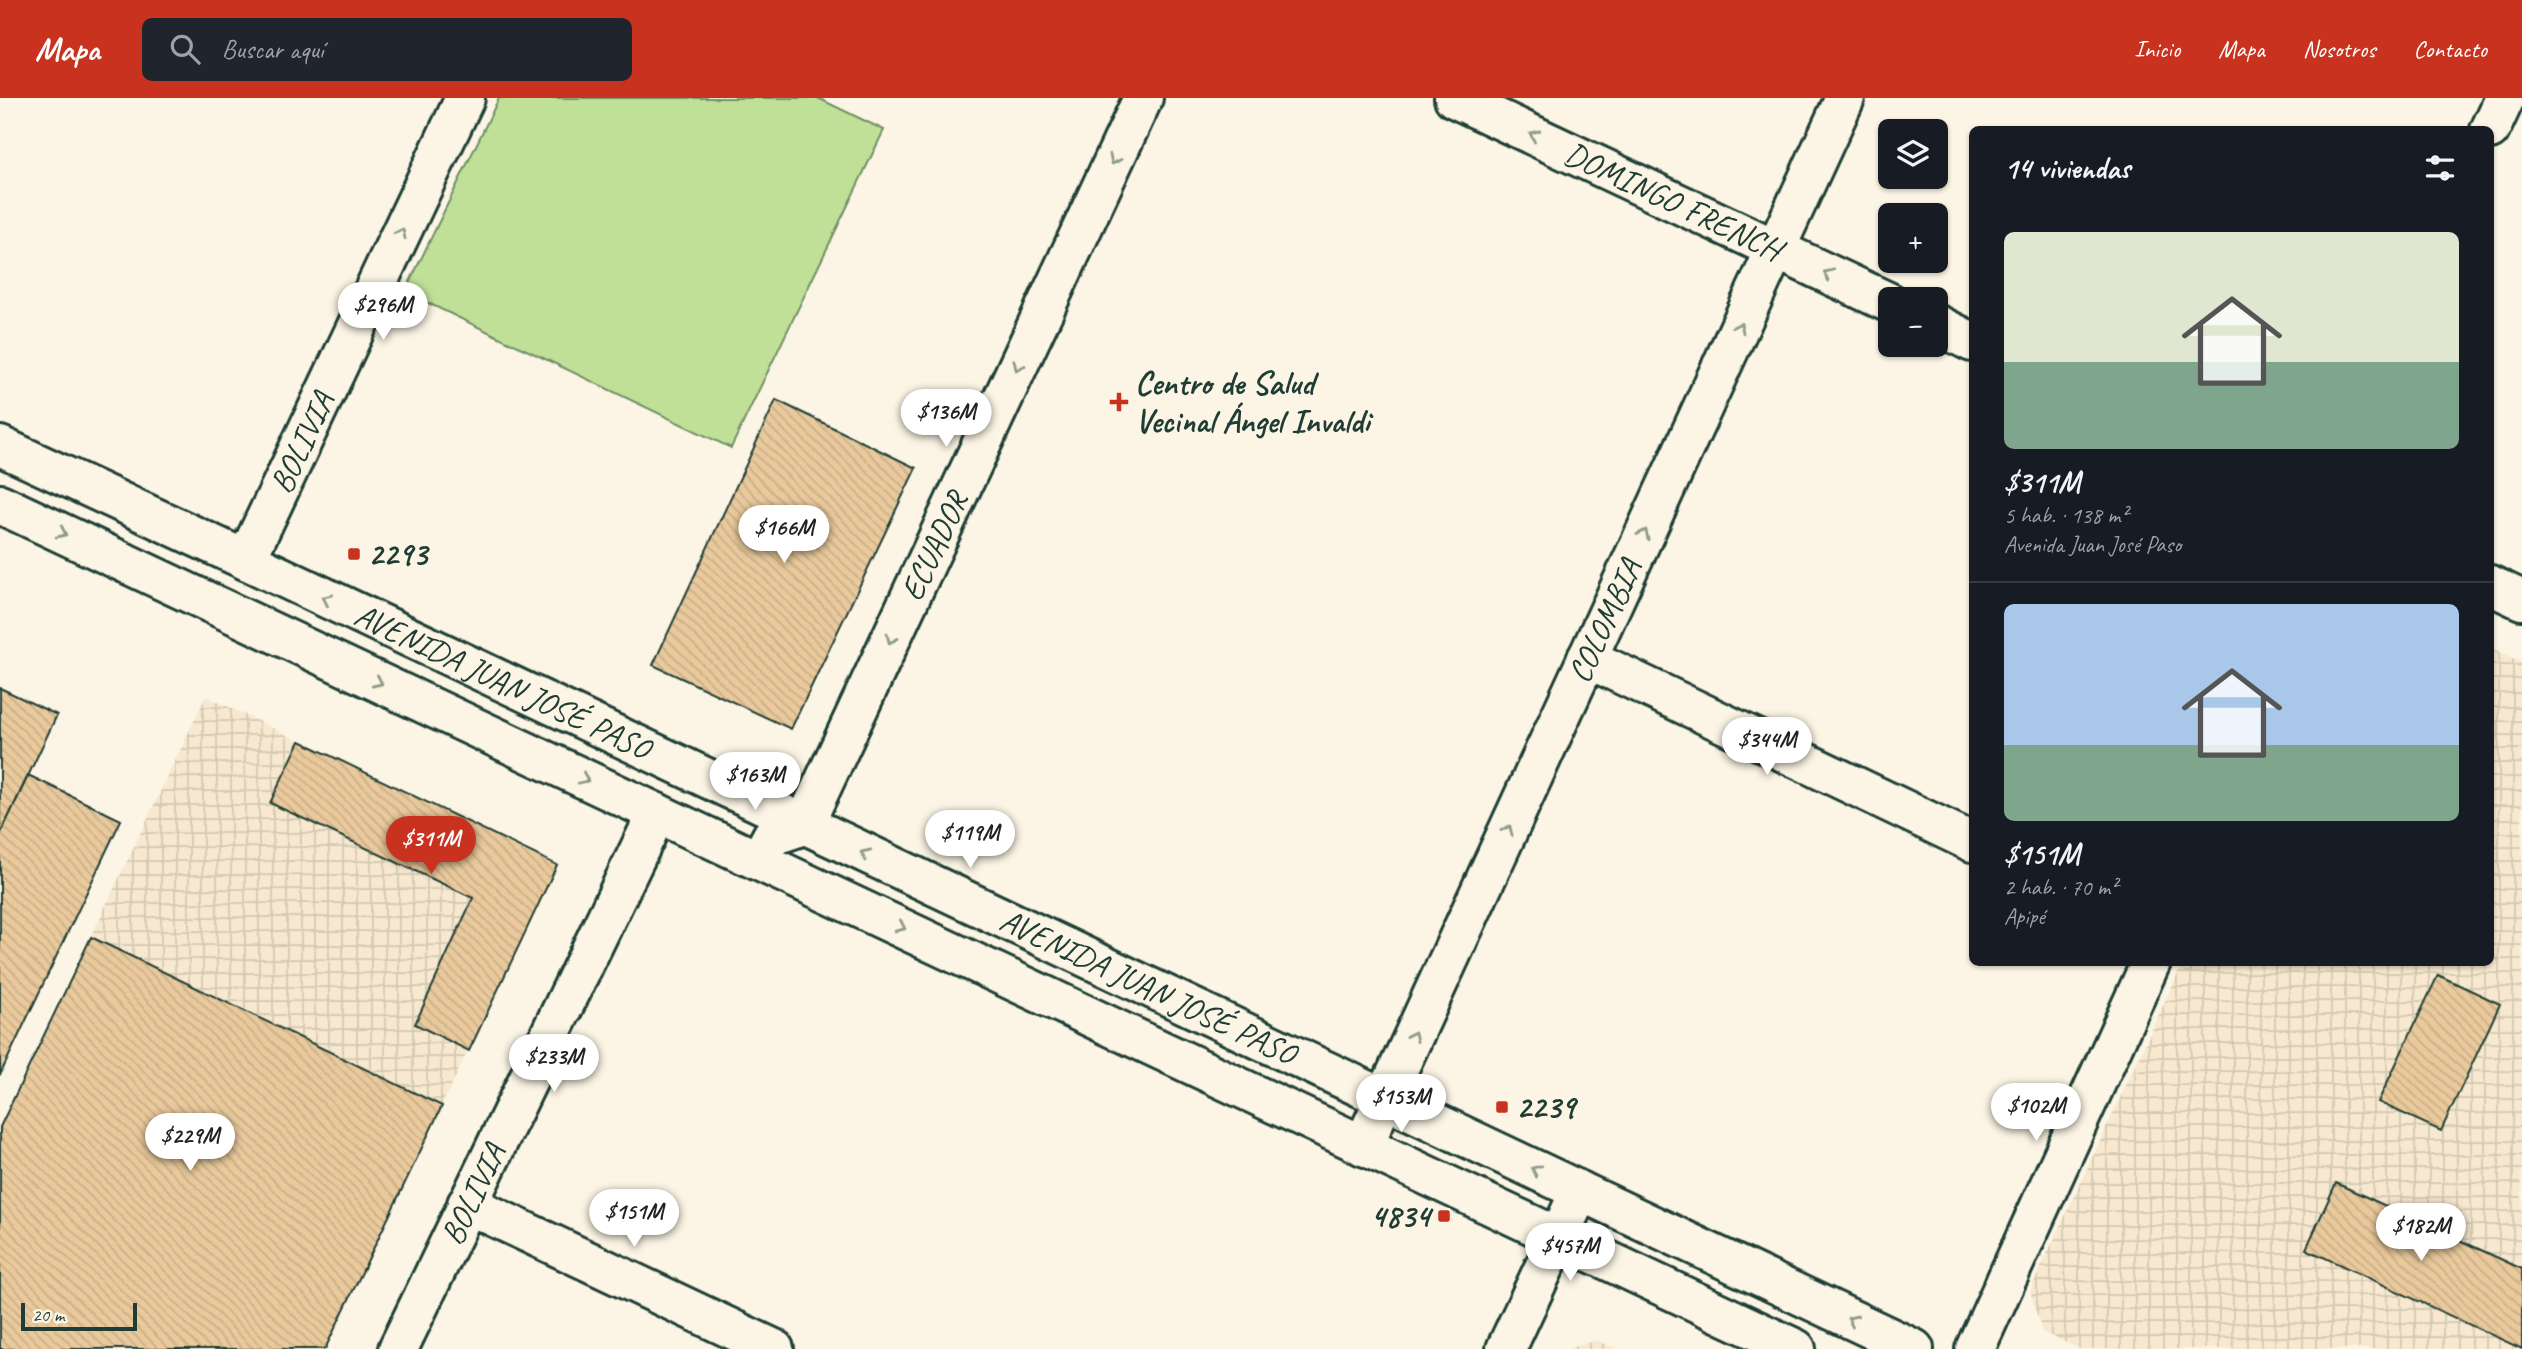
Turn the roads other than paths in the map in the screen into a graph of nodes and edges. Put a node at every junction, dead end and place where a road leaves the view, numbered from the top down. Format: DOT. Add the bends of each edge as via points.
graph roads {
  1 [pos="466,98"];
  2 [pos="1143,98"];
  3 [pos="1454,98"];
  4 [pos="1845,98"];
  5 [pos="2507,98"];
  6 [pos="2522,104"];
  7 [pos="2492,126"];
  8 [pos="1775,249"];
  9 [pos="1878,297"];
  10 [pos="1948,330"];
  11 [pos="1969,340"];
  12 [pos="0,446"];
  13 [pos="0,504"];
  14 [pos="246,560"];
  15 [pos="2494,587"];
  16 [pos="2522,600"];
  17 [pos="1587,658"];
  18 [pos="657,813"];
  19 [pos="804,825"];
  20 [pos="1969,841"];
  21 [pos="759,860"];
  22 [pos="2149,966"];
  23 [pos="1385,1098"];
  24 [pos="1363,1146"];
  25 [pos="1580,1191"];
  26 [pos="467,1204"];
  27 [pos="1559,1237"];
  28 [pos="398,1349"];
  29 [pos="774,1349"];
  30 [pos="1506,1349"];
  31 [pos="1796,1349"];
  32 [pos="1914,1349"];
  33 [pos="1975,1349"];
  14 -- 1 [label="street, BOLIVIA, one-way"];
  2 -- 19 [label="street, ECUADOR, one-way"];
  8 -- 3 [label="street, DOMINGO FRENCH, one-way"];
  4 -- 8 [label="street, COLOMBIA"];
  5 -- 6 [label="street"];
  5 -- 7 [label="street"];
  9 -- 8 [label="street, DOMINGO FRENCH, one-way"];
  17 -- 8 [label="street, COLOMBIA, one-way"];
  10 -- 11 [label="street"];
  12 -- 14 [label="street, AVENIDA JUAN JOSÉ PASO"];
  13 -- 18 [label="street, AVENIDA JUAN JOSÉ PASO, one-way"];
  19 -- 14 [label="street, AVENIDA JUAN JOSÉ PASO, one-way"];
  15 -- 16 [label="street"];
  17 -- 20 [label="street"];
  23 -- 17 [label="street, COLOMBIA, one-way"];
  18 -- 21 [label="street, AVENIDA JUAN JOSÉ PASO"];
  18 -- 26 [label="street, BOLIVIA"];
  19 -- 21 [label="street" via="772,836"];
  23 -- 19 [label="street, AVENIDA JUAN JOSÉ PASO, one-way"];
  21 -- 24 [label="street, AVENIDA JUAN JOSÉ PASO, one-way"];
  22 -- 33 [label="street"];
  23 -- 24 [label="street, COLOMBIA"];
  25 -- 23 [label="street, AVENIDA JUAN JOSÉ PASO, one-way"];
  24 -- 27 [label="street, AVENIDA JUAN JOSÉ PASO"];
  25 -- 27 [label="street"];
  32 -- 25 [label="street, AVENIDA JUAN JOSÉ PASO, one-way"];
  26 -- 28 [label="street, BOLIVIA"];
  26 -- 29 [label="street"];
  27 -- 30 [label="street"];
  27 -- 31 [label="street, AVENIDA JUAN JOSÉ PASO"];
}
